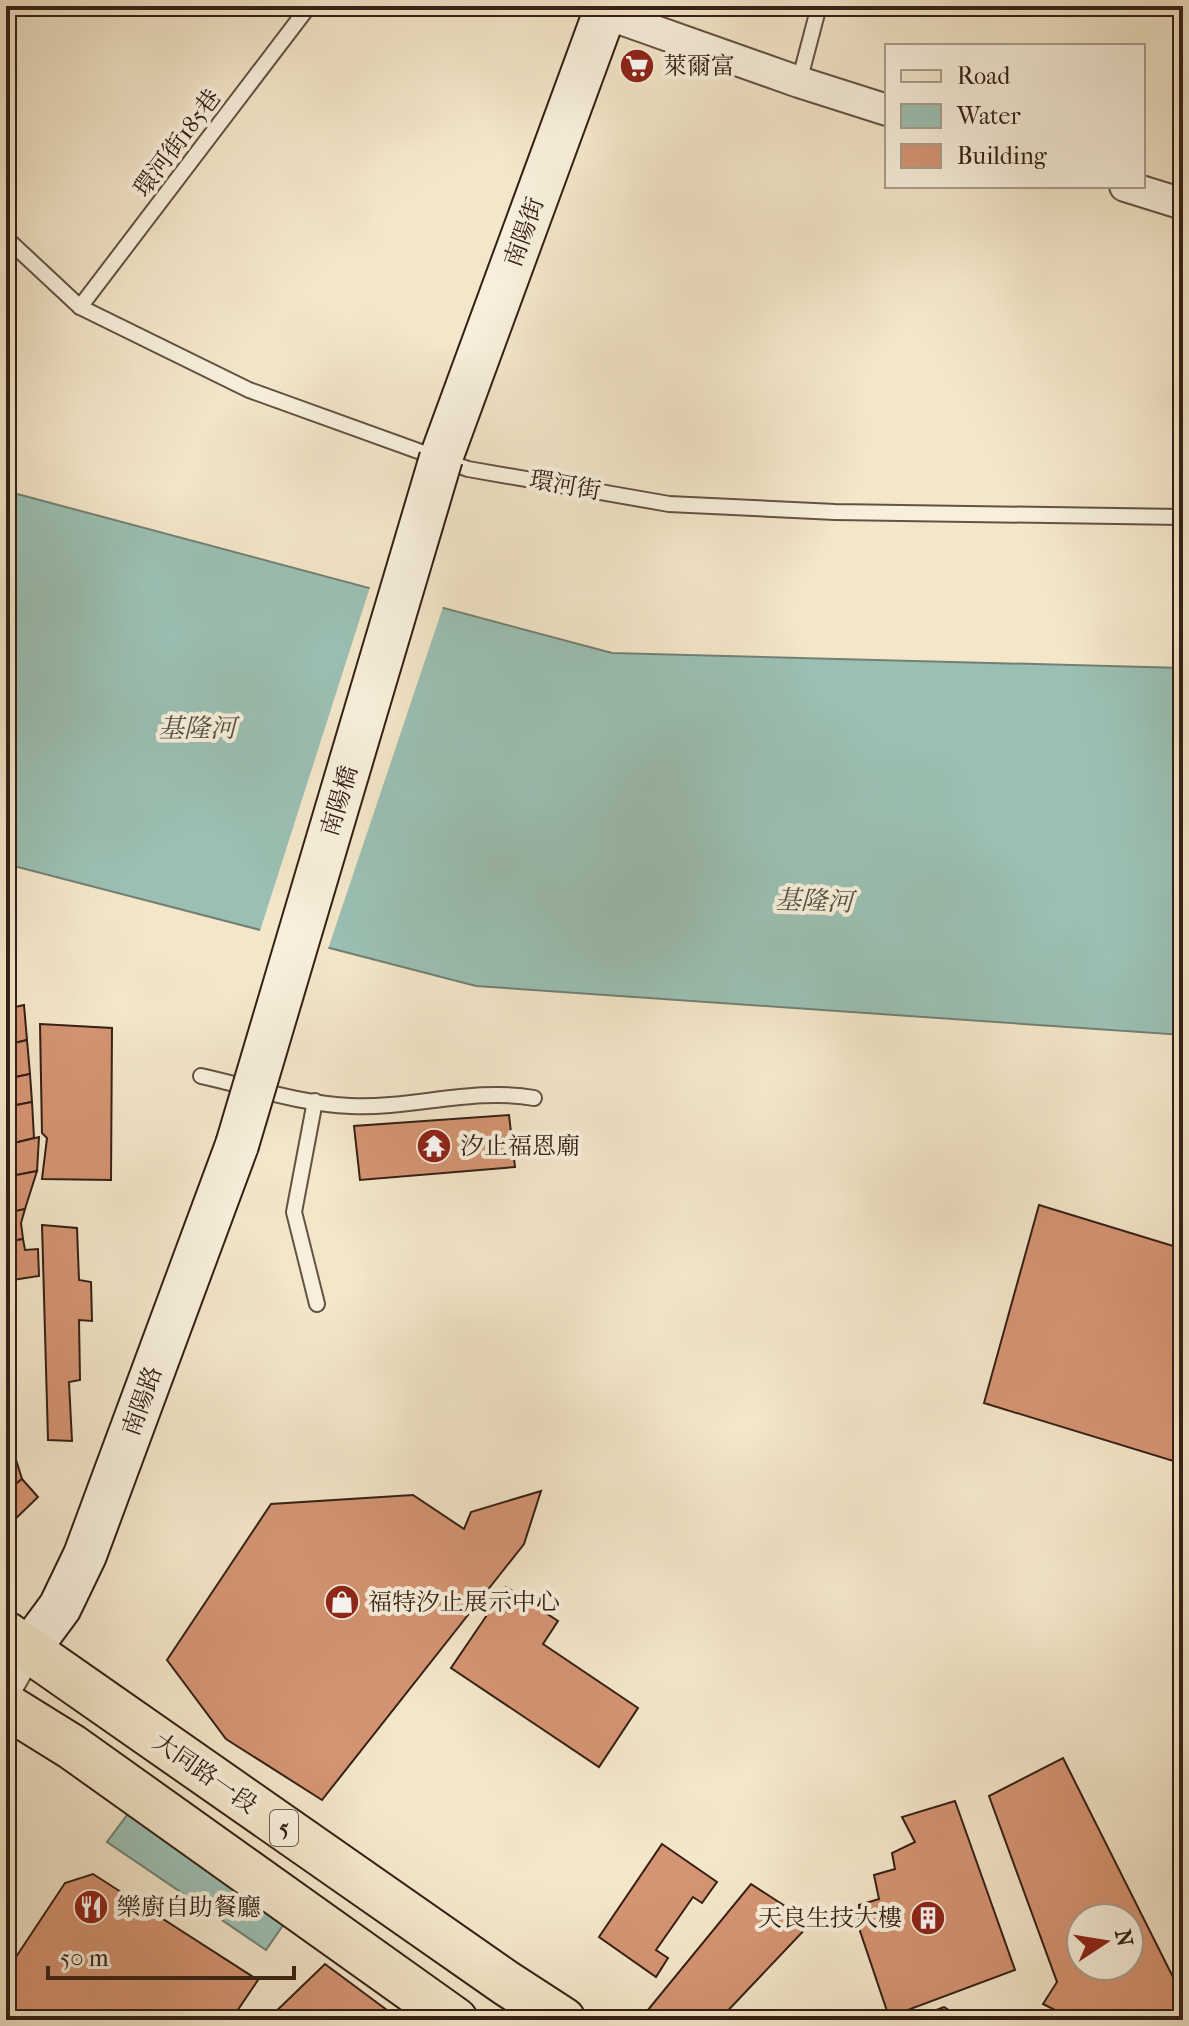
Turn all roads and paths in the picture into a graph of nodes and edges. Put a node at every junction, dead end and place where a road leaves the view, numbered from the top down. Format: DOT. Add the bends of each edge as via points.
graph roads {
  1 [pos="309,6"];
  2 [pos="819,6"];
  3 [pos="1178,6"];
  4 [pos="606,10"];
  5 [pos="1183,11"];
  6 [pos="799,82"];
  7 [pos="885,109"];
  8 [pos="1131,188"];
  9 [pos="1183,204"];
  10 [pos="6,238"];
  11 [pos="80,307"];
  12 [pos="441,458"];
  13 [pos="1183,517"];
  14 [pos="201,1076"];
  15 [pos="534,1098"];
  16 [pos="315,1101"];
  17 [pos="237,1145"];
  18 [pos="317,1304"];
  19 [pos="18,1642"];
  20 [pos="6,1689"];
  21 [pos="6,1706"];
  22 [pos="443,2017"];
  23 [pos="563,2020"];
  1 -- 11 [label="lane, 環河街185巷"];
  2 -- 6 [label="lane"];
  3 -- 5 [label="lane"];
  4 -- 6 [label="street"];
  4 -- 12 [label="street, 南陽街"];
  6 -- 7 [label="street"];
  8 -- 9 [label="street"];
  10 -- 11 [label="lane, 環河街"];
  11 -- 12 [label="lane, 環河街" via="249,390"];
  12 -- 13 [label="lane, 環河街" via="468,469 669,504"];
  12 -- 17 [label="street, 南陽橋, bridge"];
  14 -- 16 [label="lane"];
  15 -- 16 [label="lane" via="352,1106"];
  16 -- 18 [label="lane" via="294,1212"];
  17 -- 19 [label="street, 南陽路" via="85,1555 60,1607"];
  19 -- 20 [label="street"];
  19 -- 23 [label="main road, 大同路一段 / 5"];
  21 -- 22 [label="main road, 5" via="72,1747"];
}
